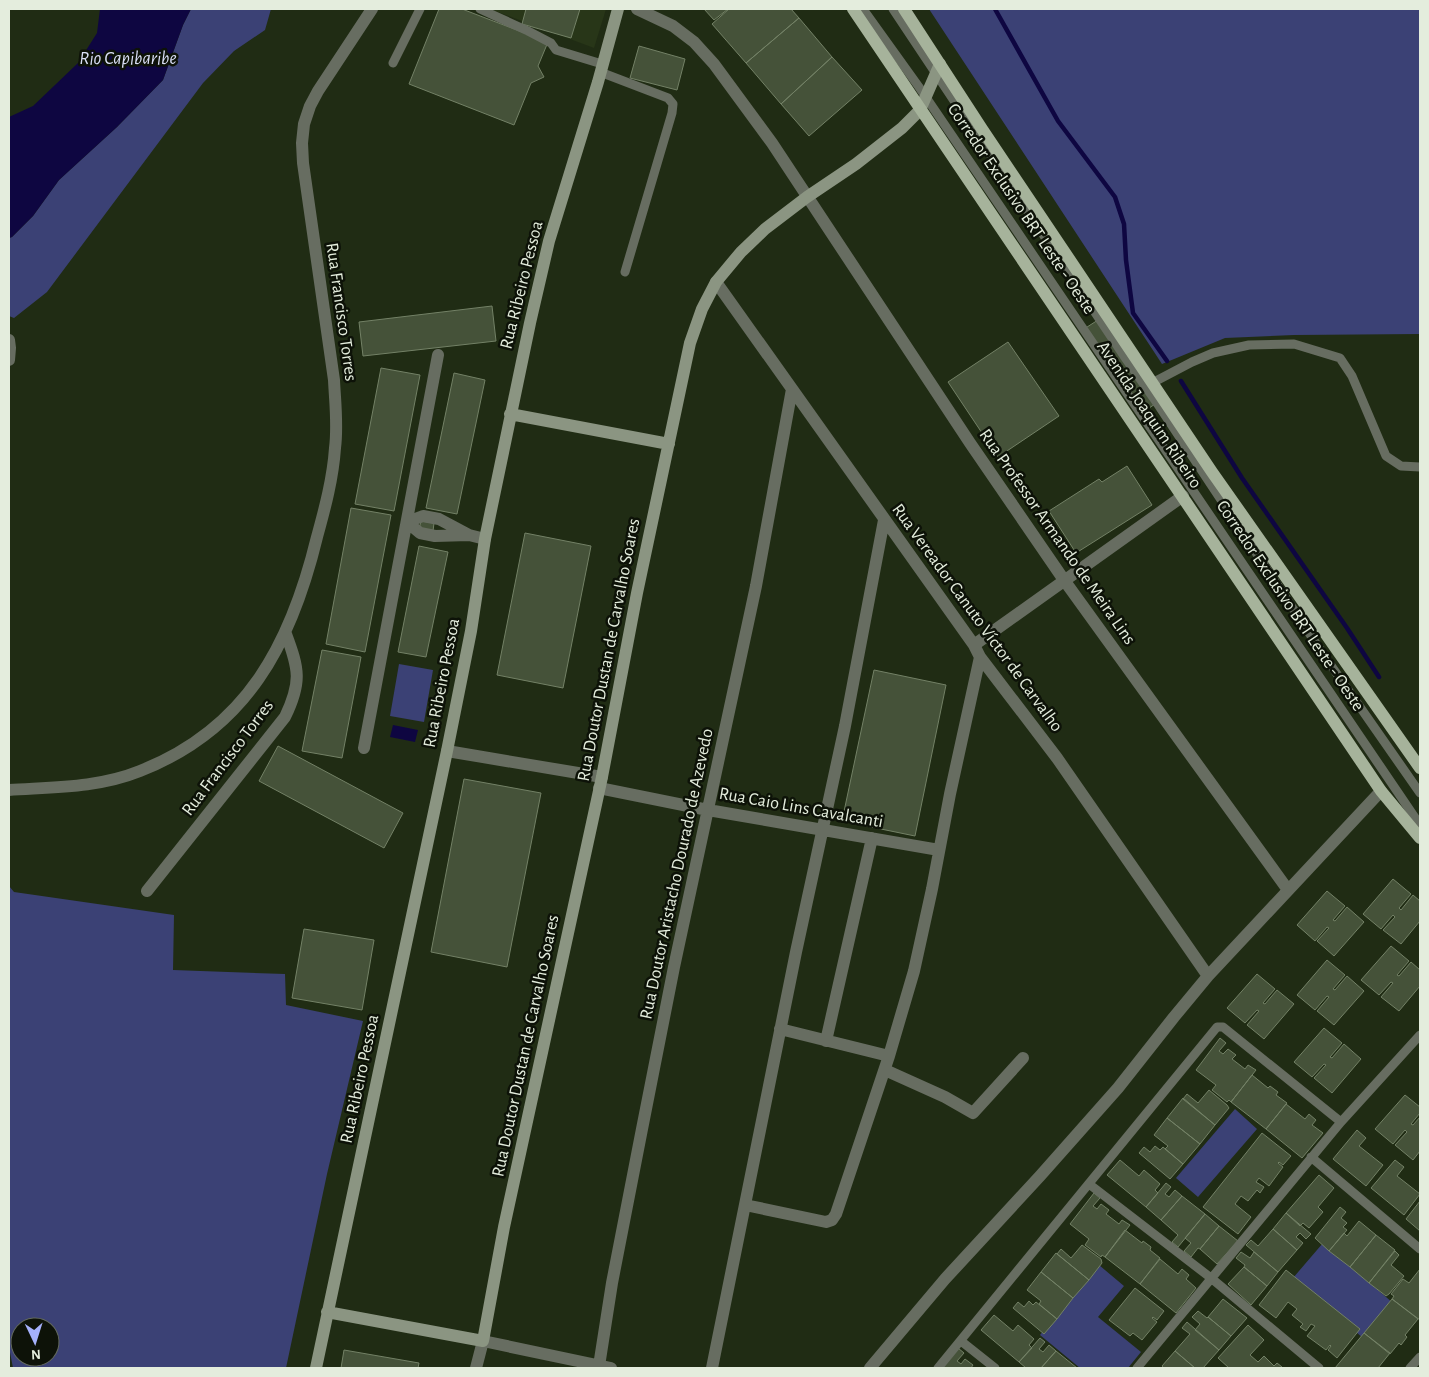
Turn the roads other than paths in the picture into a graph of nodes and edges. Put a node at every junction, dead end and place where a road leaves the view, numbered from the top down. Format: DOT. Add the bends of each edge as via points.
graph roads {
  1 [pos="372,9"];
  2 [pos="420,9"];
  3 [pos="480,9"];
  4 [pos="618,9"];
  5 [pos="637,9"];
  6 [pos="853,9"];
  7 [pos="863,9"];
  8 [pos="893,9"];
  9 [pos="904,9"];
  10 [pos="393,63"];
  11 [pos="601,68"];
  12 [pos="938,69"];
  13 [pos="927,98"];
  14 [pos="920,110"];
  15 [pos="807,197"];
  16 [pos="625,272"];
  17 [pos="716,282"];
  18 [pos="9,340"];
  19 [pos="438,355"];
  20 [pos="9,360"];
  21 [pos="1152,383"];
  22 [pos="792,389"];
  23 [pos="510,414"];
  24 [pos="669,444"];
  25 [pos="1420,467"];
  26 [pos="1183,496"];
  27 [pos="884,520"];
  28 [pos="407,522"];
  29 [pos="485,539"];
  30 [pos="1064,580"];
  31 [pos="286,634"];
  32 [pos="974,645"];
  33 [pos="980,657"];
  34 [pos="364,748"];
  35 [pos="447,751"];
  36 [pos="1420,768"];
  37 [pos="600,783"];
  38 [pos="9,790"];
  39 [pos="1381,791"];
  40 [pos="1420,793"];
  41 [pos="708,810"];
  42 [pos="1420,825"];
  43 [pos="823,829"];
  44 [pos="872,838"];
  45 [pos="1420,838"];
  46 [pos="939,850"];
  47 [pos="147,890"];
  48 [pos="1288,890"];
  49 [pos="1208,976"];
  50 [pos="780,1029"];
  51 [pos="1420,1035"];
  52 [pos="826,1041"];
  53 [pos="889,1056"];
  54 [pos="1023,1058"];
  55 [pos="885,1070"];
  56 [pos="1341,1122"];
  57 [pos="1311,1157"];
  58 [pos="1090,1184"];
  59 [pos="745,1205"];
  60 [pos="1420,1249"];
  61 [pos="1211,1278"];
  62 [pos="327,1312"];
  63 [pos="483,1340"];
  64 [pos="962,1341"];
  65 [pos="1420,1357"];
  66 [pos="605,1367"];
  67 [pos="316,1368"];
  68 [pos="476,1368"];
  69 [pos="712,1368"];
  70 [pos="870,1368"];
  71 [pos="938,1368"];
  72 [pos="995,1368"];
  73 [pos="1137,1368"];
  74 [pos="1319,1368"];
  75 [pos="1410,1368"];
  1 -- 31 [label="street, Rua Francisco Torres" via="318,91 304,124 304,163 334,380 336,448 315,547"];
  2 -- 10 [label="lane"];
  3 -- 11 [label="lane" via="528,31 556,50"];
  4 -- 11 [label="main road, Rua Ribeiro Pessoa"];
  5 -- 15 [label="street, Rua Professor Armando de Meira Lins" via="673,26 694,42 714,64"];
  6 -- 14 [label="main road, Avenida Joaquim Ribeiro"];
  7 -- 13 [label="lane, Corredor Exclusivo BRT Leste - Oeste"];
  8 -- 12 [label="lane, Corredor Exclusivo BRT Leste - Oeste"];
  9 -- 12 [label="main road, Avenida Joaquim Ribeiro"];
  11 -- 16 [label="lane" via="668,98 673,104"];
  11 -- 23 [label="main road, Rua Ribeiro Pessoa" via="549,241"];
  12 -- 13 [label="main road, Rua Doutor Dustan de Carvalho Soares"];
  12 -- 21 [label="main road, Avenida Joaquim Ribeiro"];
  12 -- 40 [label="lane, Corredor Exclusivo BRT Leste - Oeste" via="1126,359"];
  13 -- 14 [label="main road, Rua Doutor Dustan de Carvalho Soares"];
  13 -- 42 [label="lane, Corredor Exclusivo BRT Leste - Oeste"];
  14 -- 15 [label="main road, Rua Doutor Dustan de Carvalho Soares" via="856,164"];
  14 -- 26 [label="main road, Avenida Joaquim Ribeiro"];
  15 -- 17 [label="main road, Rua Doutor Dustan de Carvalho Soares" via="765,229"];
  15 -- 30 [label="street, Rua Professor Armando de Meira Lins"];
  17 -- 22 [label="street, Rua Vereador Canuto Víctor de Carvalho"];
  17 -- 24 [label="main road, Rua Doutor Dustan de Carvalho Soares" via="702,308 690,343"];
  18 -- 20 [label="street"];
  19 -- 28 [label="street"];
  21 -- 25 [label="lane" via="1213,353 1249,346 1294,344 1340,358 1352,376 1386,456 1402,466"];
  21 -- 36 [label="main road, Avenida Joaquim Ribeiro"];
  22 -- 27 [label="street, Rua Vereador Canuto Víctor de Carvalho"];
  22 -- 41 [label="street, Rua Doutor Aristacho Dourado de Azevedo" via="756,586"];
  23 -- 24 [label="main road"];
  23 -- 29 [label="main road, Rua Ribeiro Pessoa"];
  24 -- 37 [label="main road, Rua Doutor Dustan de Carvalho Soares"];
  26 -- 30 [label="street"];
  26 -- 39 [label="main road, Avenida Joaquim Ribeiro"];
  27 -- 32 [label="street, Rua Vereador Canuto Víctor de Carvalho"];
  27 -- 43 [label="street"];
  28 -- 29 [label="street" via="420,533 469,535"];
  28 -- 34 [label="street"];
  29 -- 35 [label="main road, Rua Ribeiro Pessoa"];
  30 -- 32 [label="street"];
  30 -- 48 [label="street, Rua Professor Armando de Meira Lins"];
  31 -- 38 [label="street, Rua Francisco Torres" via="265,671 235,709 202,738 169,758 138,772 97,783"];
  31 -- 47 [label="street, Rua Francisco Torres" via="297,666 297,681 284,717"];
  32 -- 33 [label="street, Rua Vereador Canuto Víctor de Carvalho"];
  33 -- 46 [label="street"];
  33 -- 49 [label="street, Rua Vereador Canuto Víctor de Carvalho" via="1057,758"];
  35 -- 37 [label="street, Rua Caio Lins Cavalcanti"];
  35 -- 62 [label="main road, Rua Ribeiro Pessoa"];
  37 -- 41 [label="street, Rua Caio Lins Cavalcanti"];
  37 -- 63 [label="main road, Rua Doutor Dustan de Carvalho Soares" via="534,1084"];
  39 -- 45 [label="main road, Avenida Joaquim Ribeiro"];
  39 -- 48 [label="street"];
  41 -- 43 [label="street, Rua Caio Lins Cavalcanti"];
  41 -- 66 [label="street, Rua Doutor Aristacho Dourado de Azevedo" via="612,1283"];
  43 -- 44 [label="street, Rua Caio Lins Cavalcanti"];
  43 -- 50 [label="street"];
  44 -- 46 [label="street, Rua Caio Lins Cavalcanti"];
  44 -- 52 [label="street"];
  46 -- 53 [label="street" via="914,971"];
  48 -- 49 [label="street"];
  49 -- 70 [label="street" via="1118,1088 945,1278"];
  50 -- 52 [label="street"];
  50 -- 59 [label="street"];
  51 -- 56 [label="lane"];
  52 -- 53 [label="street"];
  53 -- 55 [label="street"];
  54 -- 55 [label="street" via="973,1113"];
  55 -- 59 [label="street" via="832,1220 826,1222"];
  56 -- 57 [label="lane"];
  56 -- 58 [label="lane" via="1219,1026"];
  57 -- 60 [label="lane"];
  57 -- 61 [label="lane"];
  58 -- 61 [label="lane"];
  58 -- 64 [label="lane"];
  59 -- 69 [label="street"];
  61 -- 73 [label="lane"];
  61 -- 74 [label="lane"];
  62 -- 63 [label="main road"];
  62 -- 67 [label="main road, Rua Ribeiro Pessoa"];
  63 -- 66 [label="street"];
  63 -- 68 [label="street"];
  64 -- 71 [label="lane"];
  64 -- 72 [label="lane"];
  65 -- 75 [label="lane"];
}
